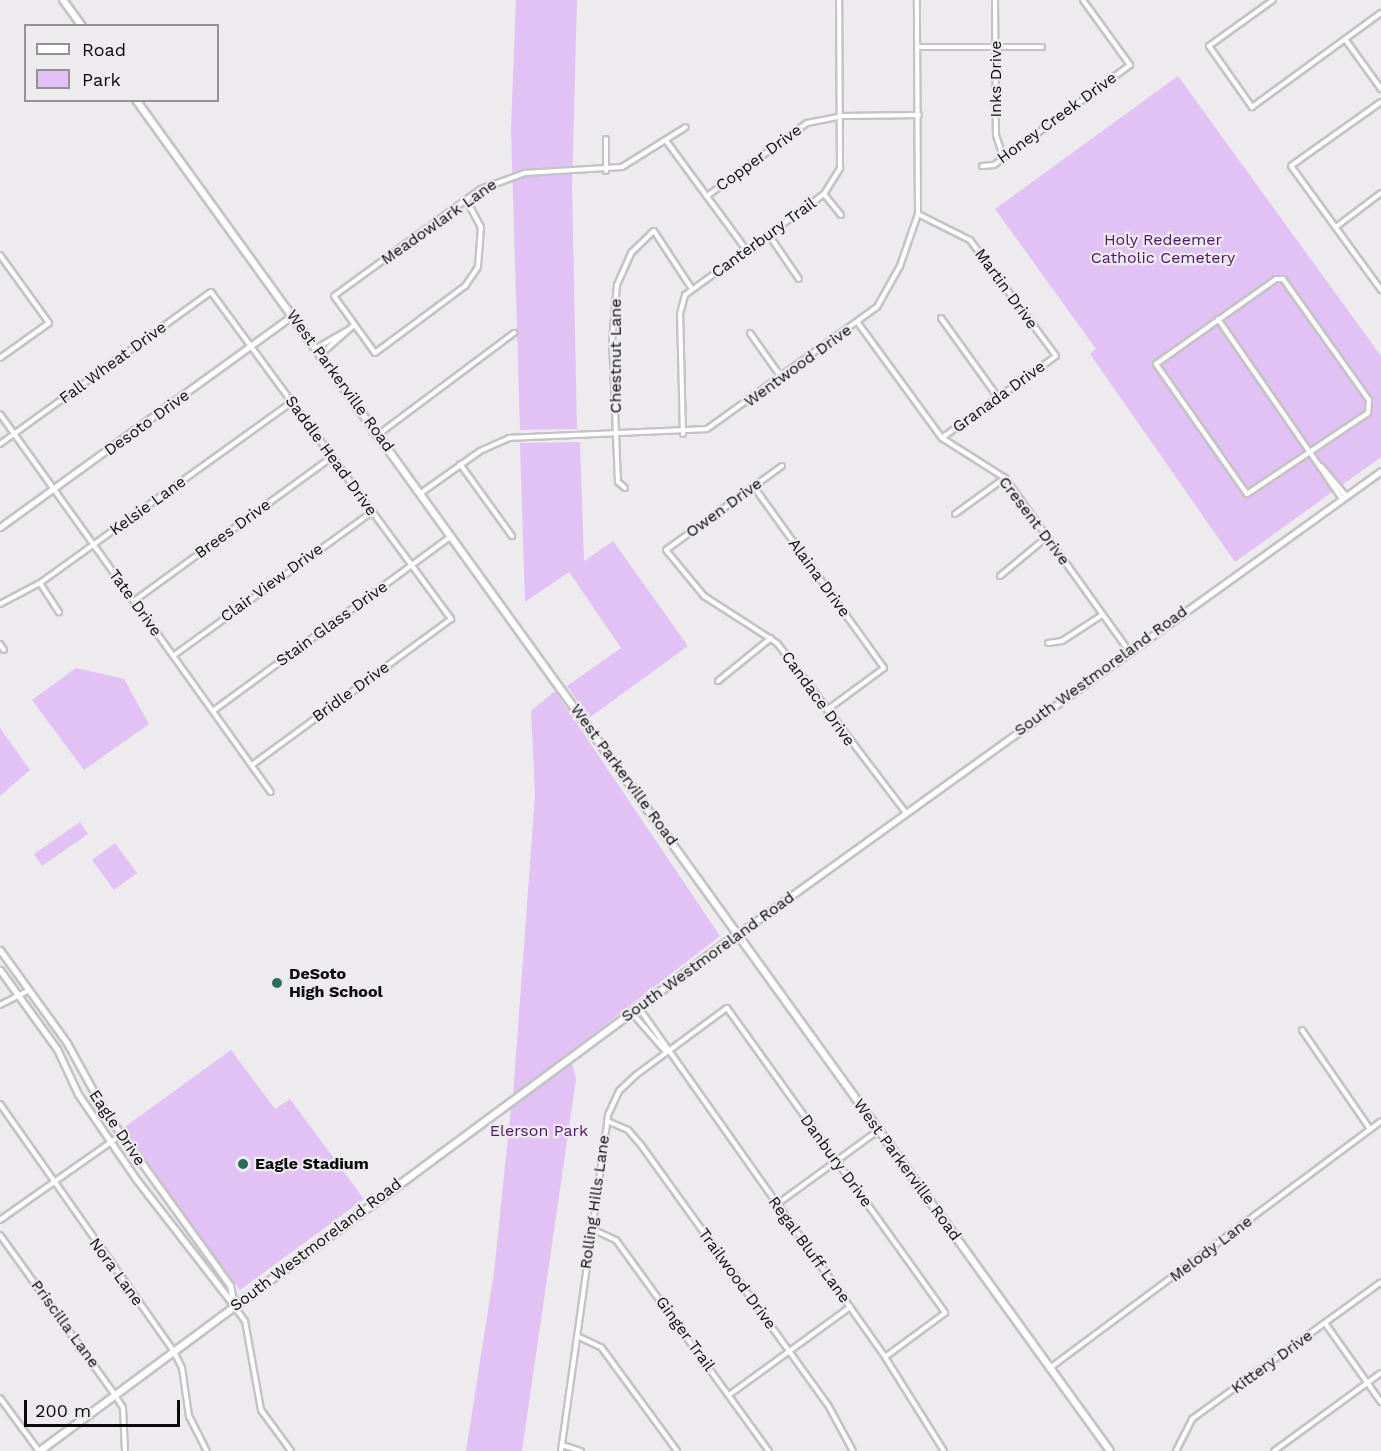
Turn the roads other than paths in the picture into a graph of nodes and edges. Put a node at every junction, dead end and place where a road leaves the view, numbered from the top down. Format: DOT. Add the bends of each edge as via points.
graph roads {
  1 [pos="63,0"];
  2 [pos="840,0"];
  3 [pos="917,0"];
  4 [pos="995,0"];
  5 [pos="1083,0"];
  6 [pos="1274,0"];
  7 [pos="1381,13"];
  8 [pos="81,24"];
  9 [pos="1345,39"];
  10 [pos="917,47"];
  11 [pos="1042,47"];
  12 [pos="996,48"];
  13 [pos="1381,89"];
  14 [pos="137,102"];
  15 [pos="1381,102"];
  16 [pos="919,115"];
  17 [pos="842,116"];
  18 [pos="686,128"];
  19 [pos="606,140"];
  20 [pos="667,142"];
  21 [pos="1003,158"];
  22 [pos="982,166"];
  23 [pos="606,171"];
  24 [pos="1381,193"];
  25 [pos="824,194"];
  26 [pos="707,196"];
  27 [pos="467,201"];
  28 [pos="918,214"];
  29 [pos="841,215"];
  30 [pos="1336,228"];
  31 [pos="769,235"];
  32 [pos="747,250"];
  33 [pos="0,255"];
  34 [pos="800,279"];
  35 [pos="692,289"];
  36 [pos="1381,290"];
  37 [pos="211,292"];
  38 [pos="292,316"];
  39 [pos="941,318"];
  40 [pos="1218,319"];
  41 [pos="858,323"];
  42 [pos="354,325"];
  43 [pos="347,330"];
  44 [pos="514,333"];
  45 [pos="750,333"];
  46 [pos="253,346"];
  47 [pos="318,352"];
  48 [pos="1056,356"];
  49 [pos="0,358"];
  50 [pos="781,377"];
  51 [pos="997,396"];
  52 [pos="292,402"];
  53 [pos="0,414"];
  54 [pos="14,434"];
  55 [pos="379,434"];
  56 [pos="683,434"];
  57 [pos="616,436"];
  58 [pos="942,438"];
  59 [pos="0,444"];
  60 [pos="1312,451"];
  61 [pos="332,457"];
  62 [pos="460,464"];
  63 [pos="782,466"];
  64 [pos="1381,471"];
  65 [pos="1005,478"];
  66 [pos="754,487"];
  67 [pos="625,488"];
  68 [pos="55,491"];
  69 [pos="421,493"];
  70 [pos="1344,497"];
  71 [pos="372,512"];
  72 [pos="955,514"];
  73 [pos="0,527"];
  74 [pos="512,536"];
  75 [pos="450,537"];
  76 [pos="1047,537"];
  77 [pos="94,545"];
  78 [pos="666,550"];
  79 [pos="411,566"];
  80 [pos="1000,576"];
  81 [pos="40,583"];
  82 [pos="134,601"];
  83 [pos="0,604"];
  84 [pos="59,612"];
  85 [pos="1102,615"];
  86 [pos="451,619"];
  87 [pos="771,638"];
  88 [pos="1048,643"];
  89 [pos="0,644"];
  90 [pos="4,650"];
  91 [pos="1129,651"];
  92 [pos="173,656"];
  93 [pos="718,681"];
  94 [pos="827,710"];
  95 [pos="213,711"];
  96 [pos="252,765"];
  97 [pos="271,792"];
  98 [pos="906,813"];
  99 [pos="738,934"];
  100 [pos="0,950"];
  101 [pos="0,970"];
  102 [pos="29,990"];
  103 [pos="20,998"];
  104 [pos="0,1005"];
  105 [pos="639,1008"];
  106 [pos="727,1008"];
  107 [pos="632,1012"];
  108 [pos="1302,1030"];
  109 [pos="667,1053"];
  110 [pos="0,1104"];
  111 [pos="607,1121"];
  112 [pos="1381,1121"];
  113 [pos="1370,1129"];
  114 [pos="879,1130"];
  115 [pos="121,1135"];
  116 [pos="111,1142"];
  117 [pos="836,1161"];
  118 [pos="51,1182"];
  119 [pos="776,1205"];
  120 [pos="0,1220"];
  121 [pos="592,1230"];
  122 [pos="0,1235"];
  123 [pos="1381,1282"];
  124 [pos="234,1305"];
  125 [pos="850,1307"];
  126 [pos="1325,1323"];
  127 [pos="577,1336"];
  128 [pos="789,1351"];
  129 [pos="174,1352"];
  130 [pos="885,1357"];
  131 [pos="1050,1368"];
  132 [pos="1381,1373"];
  133 [pos="1367,1383"];
  134 [pos="115,1395"];
  135 [pos="729,1395"];
  136 [pos="0,1398"];
  137 [pos="1381,1402"];
  138 [pos="562,1445"];
  139 [pos="1109,1450"];
  140 [pos="39,1451"];
  141 [pos="125,1451"];
  142 [pos="207,1451"];
  143 [pos="291,1451"];
  144 [pos="561,1451"];
  145 [pos="582,1451"];
  146 [pos="677,1451"];
  147 [pos="769,1451"];
  148 [pos="854,1451"];
  149 [pos="944,1451"];
  150 [pos="1176,1451"];
  151 [pos="1274,1451"];
  1 -- 8 [label="main road"];
  2 -- 17 [label="street, Canterbury Trail"];
  3 -- 10 [label="street, Wentwood Drive"];
  4 -- 12 [label="street, Inks Drive"];
  5 -- 21 [label="street, Honey Creek Drive" via="1130,65"];
  6 -- 9 [label="street" via="1209,46 1252,106"];
  7 -- 9 [label="street"];
  9 -- 13 [label="street"];
  10 -- 12 [label="street"];
  10 -- 16 [label="street, Wentwood Drive"];
  11 -- 12 [label="street"];
  12 -- 21 [label="street, Inks Drive" via="996,135"];
  14 -- 38 [label="main road, West Parkerville Road"];
  15 -- 30 [label="street" via="1292,166"];
  16 -- 17 [label="street, Copper Drive"];
  16 -- 28 [label="street, Wentwood Drive"];
  17 -- 25 [label="street, Canterbury Trail" via="840,168"];
  17 -- 26 [label="street, Copper Drive" via="807,123"];
  18 -- 20 [label="street, Meadowlark Lane"];
  19 -- 23 [label="street"];
  20 -- 23 [label="street, Meadowlark Lane" via="640,159"];
  20 -- 26 [label="street"];
  21 -- 22 [label="street, Honey Creek Drive"];
  23 -- 27 [label="street, Meadowlark Lane" via="525,173 502,179"];
  24 -- 30 [label="street"];
  25 -- 29 [label="street"];
  25 -- 31 [label="street, Canterbury Trail"];
  26 -- 32 [label="street"];
  27 -- 42 [label="street, Meadowlark Lane" via="334,296"];
  27 -- 42 [label="street" via="481,227 478,267 465,286 375,353"];
  28 -- 41 [label="street, Wentwood Drive" via="884,297"];
  28 -- 48 [label="street, Martin Drive" via="970,240"];
  30 -- 36 [label="street"];
  31 -- 32 [label="street, Canterbury Trail"];
  31 -- 34 [label="street"];
  32 -- 35 [label="street, Canterbury Trail"];
  33 -- 49 [label="street" via="49,323"];
  35 -- 56 [label="street" via="680,314"];
  35 -- 57 [label="street, Chestnut Lane" via="654,231 632,252 613,306"];
  37 -- 46 [label="street, Saddle Head Drive"];
  37 -- 54 [label="street, Fall Wheat Drive"];
  38 -- 46 [label="street, Desoto Drive"];
  38 -- 47 [label="main road, West Parkerville Road"];
  39 -- 51 [label="street"];
  40 -- 60 [label="street"];
  40 -- 60 [label="street" via="1283,279 1337,354 1369,400 1368,413"];
  40 -- 60 [label="street" via="1156,364 1243,493"];
  41 -- 50 [label="street, Wentwood Drive"];
  41 -- 58 [label="street, Cresent Drive"];
  42 -- 43 [label="street"];
  43 -- 47 [label="street"];
  43 -- 47 [label="street"];
  44 -- 55 [label="street"];
  45 -- 50 [label="street"];
  46 -- 52 [label="street, Saddle Head Drive"];
  46 -- 68 [label="street, Desoto Drive"];
  47 -- 55 [label="main road, West Parkerville Road"];
  48 -- 51 [label="street, Granada Drive"];
  50 -- 56 [label="street, Wentwood Drive" via="725,419"];
  51 -- 58 [label="street, Granada Drive"];
  52 -- 61 [label="street, Saddle Head Drive"];
  52 -- 77 [label="street, Kelsie Lane"];
  53 -- 54 [label="street, Tate Drive"];
  54 -- 59 [label="street, Fall Wheat Drive"];
  54 -- 68 [label="street, Tate Drive"];
  55 -- 69 [label="main road, West Parkerville Road"];
  56 -- 57 [label="street, Wentwood Drive"];
  57 -- 62 [label="street, Wentwood Drive" via="508,438"];
  57 -- 67 [label="street, Chestnut Lane" via="618,482"];
  58 -- 65 [label="street, Cresent Drive"];
  60 -- 70 [label="street"];
  61 -- 71 [label="street, Saddle Head Drive"];
  61 -- 82 [label="street, Brees Drive"];
  62 -- 69 [label="street, Wentwood Drive"];
  62 -- 74 [label="street"];
  63 -- 66 [label="street, Owen Drive"];
  64 -- 70 [label="street, South Westmoreland Road"];
  65 -- 72 [label="street"];
  65 -- 76 [label="street, Cresent Drive"];
  66 -- 78 [label="street, Owen Drive"];
  66 -- 94 [label="street, Alaina Drive" via="885,668"];
  68 -- 73 [label="street, Desoto Drive"];
  68 -- 77 [label="street, Tate Drive"];
  69 -- 75 [label="main road, West Parkerville Road"];
  70 -- 91 [label="street, South Westmoreland Road"];
  71 -- 79 [label="street, Saddle Head Drive"];
  71 -- 92 [label="street, Clair View Drive"];
  75 -- 79 [label="street, Stain Glass Drive"];
  75 -- 99 [label="main road, West Parkerville Road"];
  76 -- 80 [label="street"];
  76 -- 85 [label="street, Cresent Drive"];
  77 -- 81 [label="street, Kelsie Lane"];
  77 -- 82 [label="street, Tate Drive"];
  78 -- 87 [label="street, Candace Drive" via="704,596"];
  79 -- 86 [label="street, Saddle Head Drive"];
  79 -- 95 [label="street, Stain Glass Drive"];
  81 -- 83 [label="street, Kelsie Lane"];
  81 -- 84 [label="street"];
  82 -- 92 [label="street, Tate Drive"];
  85 -- 88 [label="street" via="1062,641"];
  85 -- 91 [label="street, Cresent Drive"];
  86 -- 96 [label="street, Bridle Drive"];
  87 -- 93 [label="street"];
  87 -- 94 [label="street, Candace Drive"];
  89 -- 90 [label="street"];
  91 -- 98 [label="street, South Westmoreland Road"];
  92 -- 95 [label="street, Tate Drive"];
  94 -- 98 [label="street, Candace Drive"];
  95 -- 96 [label="street, Tate Drive"];
  96 -- 97 [label="street, Tate Drive"];
  98 -- 99 [label="street, South Westmoreland Road"];
  99 -- 105 [label="main road, South Westmoreland Road"];
  99 -- 114 [label="main road, West Parkerville Road"];
  100 -- 102 [label="street, Eagle Drive"];
  101 -- 103 [label="street, Eagle Drive"];
  102 -- 103 [label="street"];
  102 -- 115 [label="street, Eagle Drive"];
  103 -- 104 [label="street"];
  103 -- 116 [label="street, Eagle Drive"];
  105 -- 107 [label="main road, South Westmoreland Road"];
  105 -- 109 [label="street, Regal Bluff Lane"];
  106 -- 109 [label="street, Rolling Hills Lane"];
  106 -- 117 [label="street, Danbury Drive"];
  107 -- 109 [label="street, Regal Bluff Lane"];
  107 -- 124 [label="main road, South Westmoreland Road"];
  108 -- 113 [label="street"];
  109 -- 111 [label="street, Rolling Hills Lane" via="619,1090"];
  109 -- 119 [label="street, Regal Bluff Lane"];
  110 -- 118 [label="street, Nora Lane"];
  111 -- 121 [label="street, Rolling Hills Lane"];
  111 -- 128 [label="street, Trailwood Drive" via="628,1130 641,1145"];
  112 -- 113 [label="street, Melody Lane"];
  113 -- 131 [label="street, Melody Lane"];
  114 -- 117 [label="street"];
  114 -- 131 [label="main road, West Parkerville Road"];
  115 -- 116 [label="street"];
  115 -- 124 [label="street, Eagle Drive" via="230,1285"];
  116 -- 118 [label="street"];
  116 -- 124 [label="street, Eagle Drive"];
  117 -- 119 [label="street"];
  117 -- 130 [label="street, Danbury Drive" via="945,1313"];
  118 -- 120 [label="street"];
  118 -- 129 [label="street, Nora Lane"];
  119 -- 125 [label="street, Regal Bluff Lane"];
  121 -- 127 [label="street, Rolling Hills Lane"];
  121 -- 135 [label="street, Ginger Trail" via="616,1240"];
  122 -- 134 [label="street, Priscilla Lane"];
  123 -- 126 [label="street, Kittery Drive"];
  124 -- 129 [label="main road, South Westmoreland Road"];
  124 -- 143 [label="street, Eagle Drive" via="245,1321 261,1410"];
  125 -- 128 [label="street"];
  125 -- 130 [label="street, Regal Bluff Lane"];
  126 -- 133 [label="street"];
  126 -- 150 [label="street, Kittery Drive" via="1192,1419"];
  127 -- 138 [label="street, Rolling Hills Lane"];
  127 -- 146 [label="street" via="601,1347"];
  128 -- 135 [label="street"];
  128 -- 148 [label="street, Trailwood Drive"];
  129 -- 134 [label="main road, South Westmoreland Road"];
  129 -- 142 [label="street, Nora Lane" via="182,1368 189,1416"];
  130 -- 149 [label="street, Regal Bluff Lane"];
  131 -- 139 [label="main road, West Parkerville Road"];
  132 -- 133 [label="street"];
  133 -- 137 [label="street"];
  133 -- 151 [label="street"];
  134 -- 140 [label="main road, South Westmoreland Road"];
  134 -- 141 [label="street, Priscilla Lane" via="123,1408"];
  135 -- 147 [label="street, Ginger Trail"];
  136 -- 140 [label="street"];
  138 -- 144 [label="street, Rolling Hills Lane"];
  138 -- 145 [label="street"];
}
